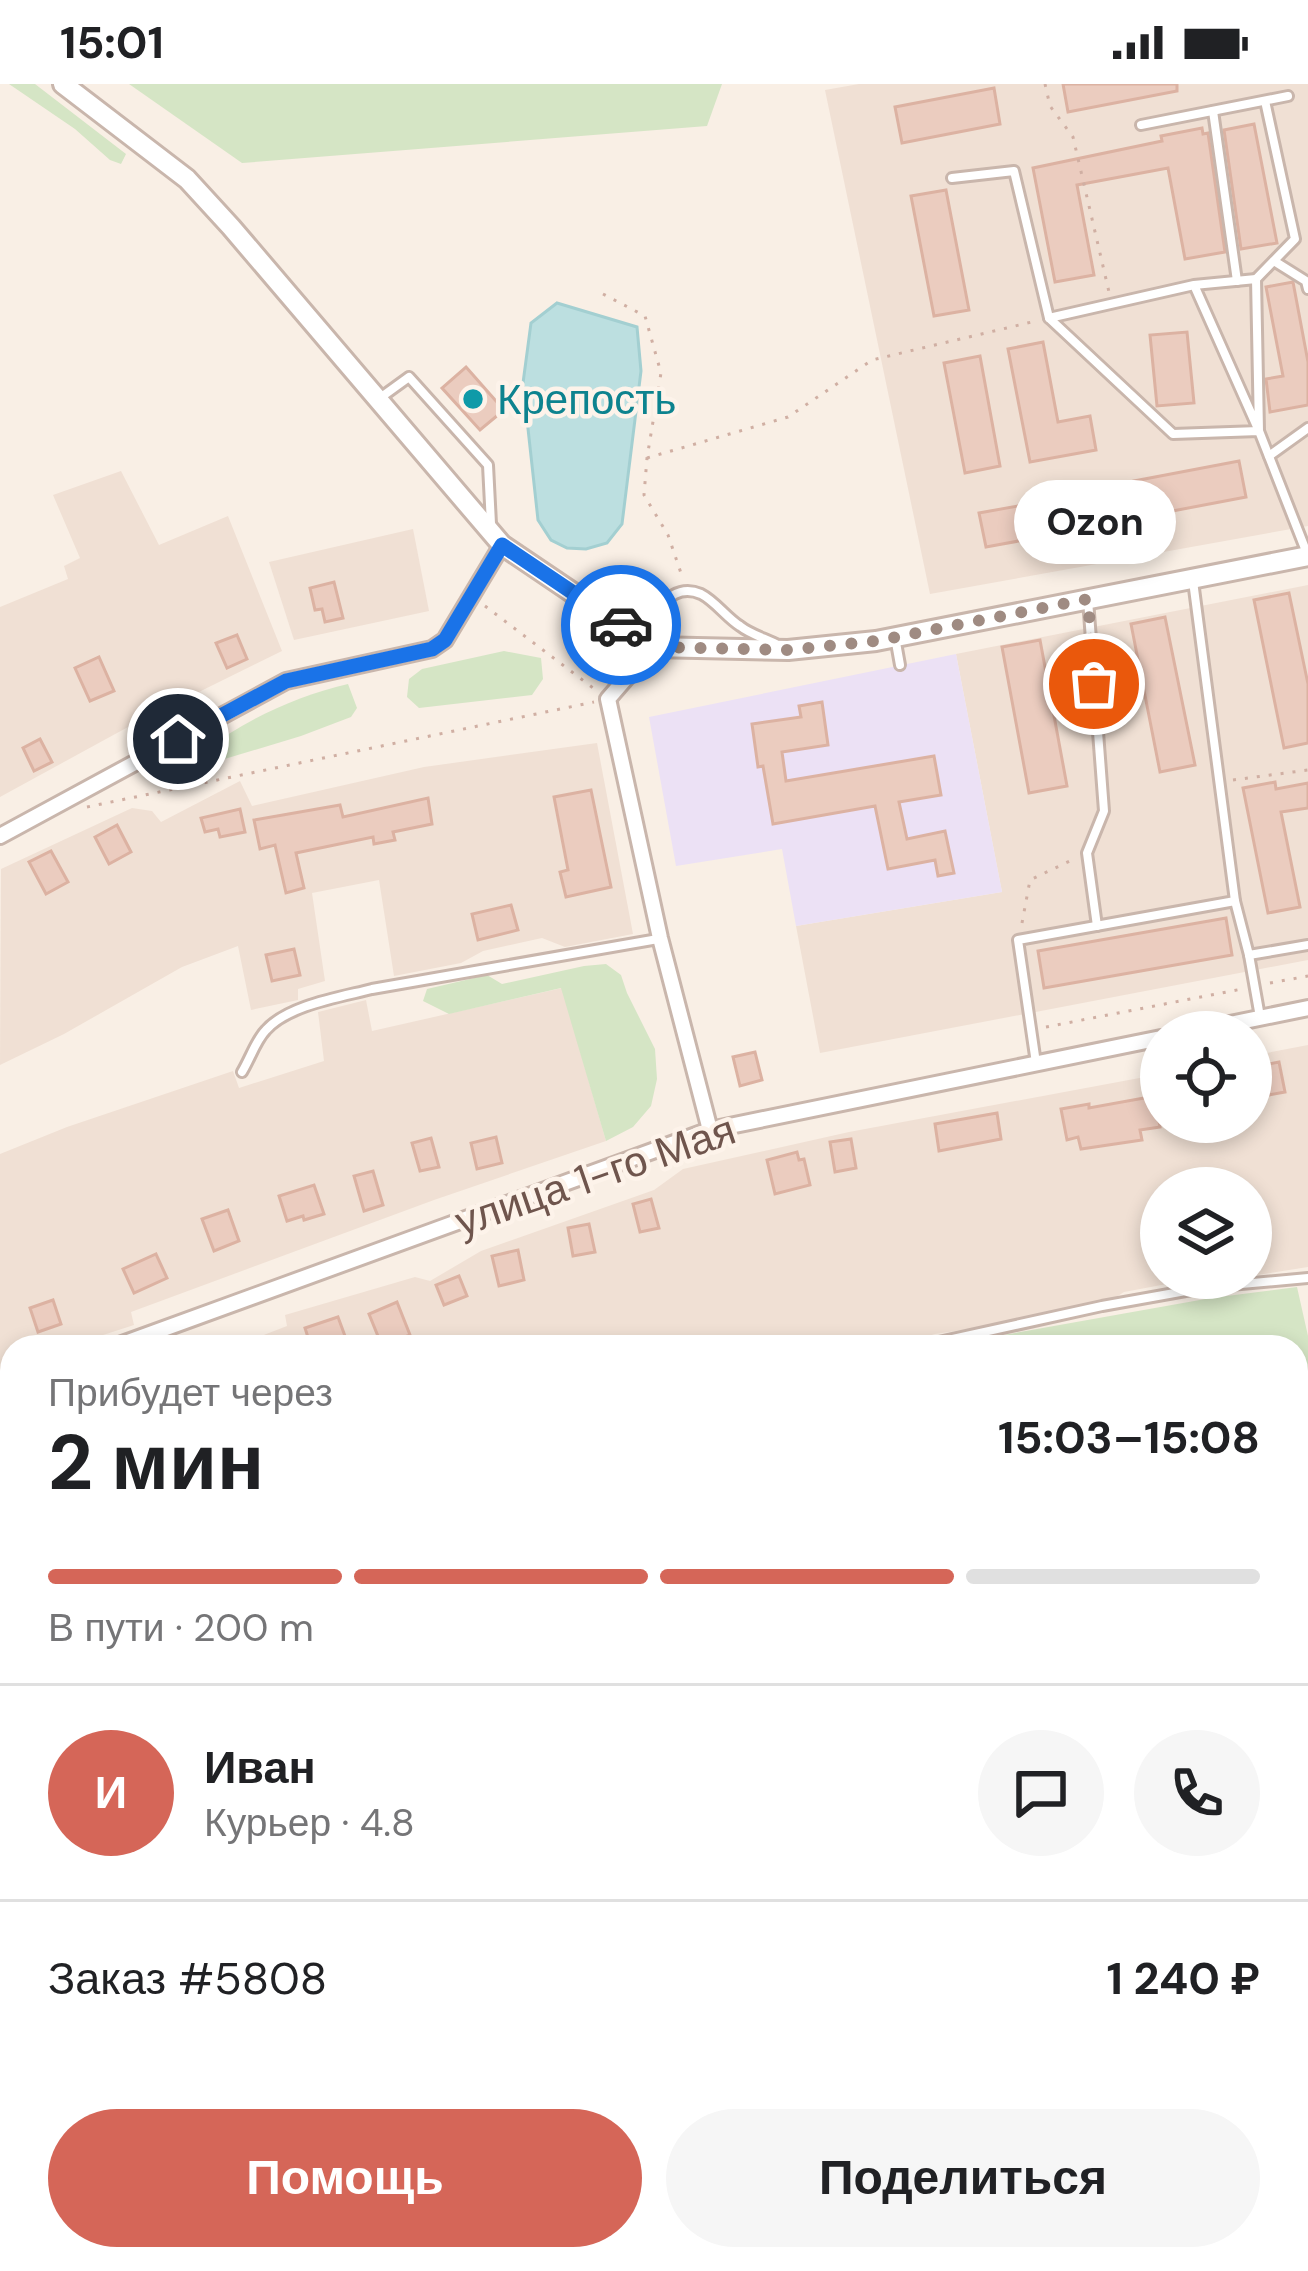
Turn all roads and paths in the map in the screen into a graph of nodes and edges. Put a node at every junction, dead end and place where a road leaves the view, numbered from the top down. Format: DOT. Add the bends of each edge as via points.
graph roads {
  1 [pos="63,84"];
  2 [pos="1045,84"];
  3 [pos="1288,97"];
  4 [pos="1265,101"];
  5 [pos="1213,111"];
  6 [pos="1141,125"];
  7 [pos="952,178"];
  8 [pos="1274,261"];
  9 [pos="1256,279"];
  10 [pos="1238,281"];
  11 [pos="1194,285"];
  12 [pos="1308,289"];
  13 [pos="603,294"];
  14 [pos="1112,304"];
  15 [pos="1049,318"];
  16 [pos="378,399"];
  17 [pos="1308,428"];
  18 [pos="1259,431"];
  19 [pos="1269,456"];
  20 [pos="647,458"];
  21 [pos="496,538"];
  22 [pos="1308,557"];
  23 [pos="1193,579"];
  24 [pos="688,592"];
  25 [pos="472,596"];
  26 [pos="1088,599"];
  27 [pos="895,637"];
  28 [pos="653,647"];
  29 [pos="788,650"];
  30 [pos="901,665"];
  31 [pos="608,699"];
  32 [pos="1308,770"];
  33 [pos="1220,782"];
  34 [pos="70,796"];
  35 [pos="0,836"];
  36 [pos="1087,854"];
  37 [pos="1235,901"];
  38 [pos="1097,926"];
  39 [pos="660,938"];
  40 [pos="1018,940"];
  41 [pos="1308,945"];
  42 [pos="1249,955"];
  43 [pos="1308,976"];
  44 [pos="1254,986"];
  45 [pos="1308,1007"];
  46 [pos="1259,1011"];
  47 [pos="1272,1014"];
  48 [pos="1032,1030"];
  49 [pos="1140,1043"];
  50 [pos="1036,1065"];
  51 [pos="242,1072"];
  52 [pos="710,1130"];
  53 [pos="1308,1278"];
  54 [pos="147,1335"];
  55 [pos="970,1335"];
  1 -- 16 [label="street" via="187,179"];
  2 -- 14 [label="path" via="1073,137"];
  3 -- 4 [label="lane"];
  4 -- 5 [label="lane"];
  4 -- 8 [label="lane" via="1295,239"];
  5 -- 6 [label="lane"];
  5 -- 10 [label="lane"];
  7 -- 15 [label="lane" via="1014,171"];
  8 -- 9 [label="lane"];
  8 -- 12 [label="lane"];
  9 -- 10 [label="lane"];
  9 -- 18 [label="lane"];
  10 -- 11 [label="lane"];
  11 -- 14 [label="lane"];
  11 -- 18 [label="lane"];
  13 -- 20 [label="path" via="645,316 661,373"];
  14 -- 15 [label="lane"];
  15 -- 18 [label="lane" via="1173,434"];
  15 -- 20 [label="path" via="872,360 788,417"];
  16 -- 21 [label="street"];
  16 -- 21 [label="lane" via="409,377 488,465"];
  17 -- 19 [label="lane"];
  18 -- 19 [label="lane"];
  19 -- 22 [label="lane"];
  20 -- 24 [label="path" via="644,495"];
  21 -- 25 [label="street"];
  21 -- 28 [label="street"];
  22 -- 23 [label="street"];
  23 -- 26 [label="street"];
  23 -- 33 [label="lane"];
  24 -- 28 [label="lane" via="656,610"];
  24 -- 29 [label="lane"];
  25 -- 31 [label="path"];
  25 -- 34 [label="street" via="432,649 286,681"];
  26 -- 27 [label="street"];
  26 -- 36 [label="lane" via="1103,812"];
  27 -- 29 [label="street"];
  27 -- 30 [label="lane"];
  28 -- 29 [label="street"];
  28 -- 31 [label="street"];
  31 -- 34 [label="path" via="89,808"];
  31 -- 39 [label="street"];
  32 -- 33 [label="path"];
  33 -- 37 [label="lane"];
  34 -- 35 [label="street"];
  36 -- 38 [label="lane"];
  36 -- 40 [label="path" via="1030,880"];
  37 -- 38 [label="lane"];
  37 -- 42 [label="lane"];
  38 -- 40 [label="lane"];
  39 -- 51 [label="lane" via="326,1000 266,1029"];
  39 -- 52 [label="street"];
  40 -- 48 [label="lane"];
  41 -- 42 [label="lane"];
  42 -- 44 [label="lane"];
  43 -- 44 [label="path"];
  44 -- 46 [label="lane"];
  44 -- 48 [label="path"];
  45 -- 47 [label="street"];
  48 -- 50 [label="lane"];
  49 -- 50 [label="street, улица 1-го Мая"];
  50 -- 52 [label="street, улица 1-го Мая"];
  52 -- 54 [label="street, улица 1-го Мая"];
  53 -- 55 [label="lane" via="1208,1287"];
}
